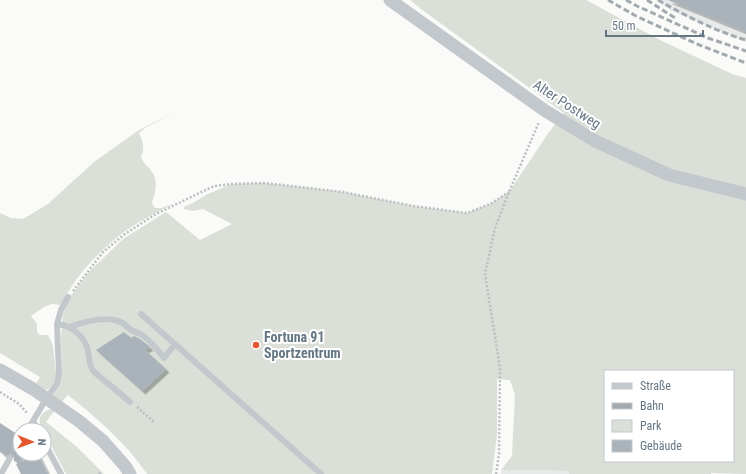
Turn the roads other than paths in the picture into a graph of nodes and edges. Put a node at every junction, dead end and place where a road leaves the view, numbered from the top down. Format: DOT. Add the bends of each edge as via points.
graph roads {
  1 [pos="390,0"];
  2 [pos="746,194"];
  3 [pos="68,298"];
  4 [pos="141,314"];
  5 [pos="57,324"];
  6 [pos="69,327"];
  7 [pos="176,344"];
  8 [pos="0,370"];
  9 [pos="46,399"];
  10 [pos="130,402"];
  11 [pos="33,421"];
  12 [pos="52,457"];
  13 [pos="10,458"];
  14 [pos="0,474"];
  15 [pos="61,474"];
  16 [pos="130,474"];
  17 [pos="321,474"];
  1 -- 2 [label="street, Alter Postweg" via="544,110 595,141 669,175"];
  3 -- 5 [label="lane"];
  4 -- 7 [label="lane"];
  5 -- 6 [label="lane"];
  5 -- 9 [label="lane" via="59,374 57,384"];
  6 -- 7 [label="lane" via="81,322 110,319 120,321 143,336 164,358"];
  6 -- 10 [label="lane" via="82,337 88,349 92,369"];
  7 -- 17 [label="lane"];
  8 -- 9 [label="street"];
  9 -- 11 [label="lane"];
  9 -- 16 [label="street" via="103,441"];
  12 -- 15 [label="lane"];
  13 -- 14 [label="lane"];
}
